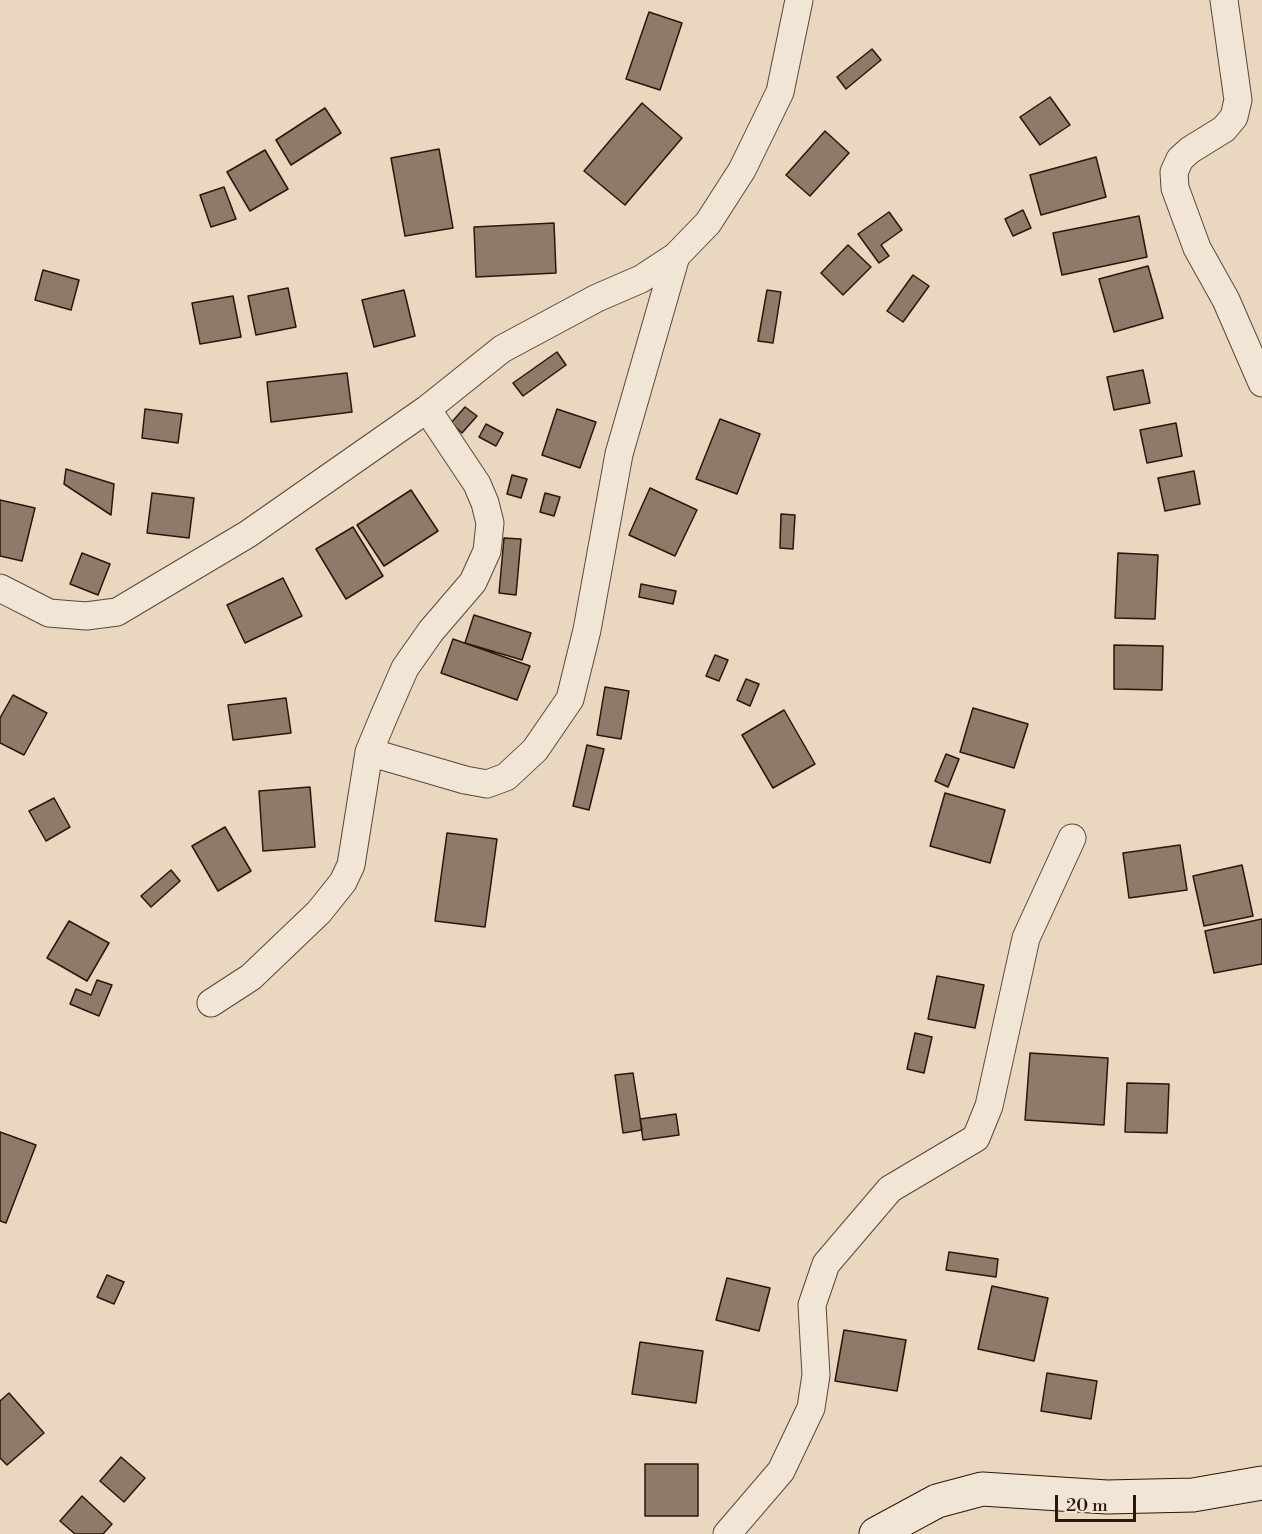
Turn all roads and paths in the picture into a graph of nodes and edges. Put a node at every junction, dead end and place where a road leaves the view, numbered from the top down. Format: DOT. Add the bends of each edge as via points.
graph roads {
  1 [pos="799,0"];
  2 [pos="1224,0"];
  3 [pos="676,256"];
  4 [pos="1262,383"];
  5 [pos="427,409"];
  6 [pos="0,588"];
  7 [pos="369,752"];
  8 [pos="1072,838"];
  9 [pos="211,1003"];
  10 [pos="1262,1483"];
  11 [pos="728,1534"];
  12 [pos="876,1534"];
  1 -- 3 [label="street" via="780,92 768,118 708,224"];
  2 -- 4 [label="street" via="1238,100 1234,117 1224,129 1180,159 1174,172 1175,188 1197,248 1226,300"];
  3 -- 5 [label="street" via="641,279 502,349"];
  3 -- 7 [label="street" via="619,454 587,630 570,699 535,750 506,777 487,784"];
  5 -- 6 [label="street" via="248,534 117,612 86,616 49,613"];
  5 -- 7 [label="street" via="477,484 490,523 487,551 473,582 405,668"];
  7 -- 9 [label="street" via="351,865 343,882 319,912 251,977"];
  8 -- 11 [label="street" via="1026,938 989,1106 976,1138 890,1190 826,1264 812,1305 816,1375 811,1408 781,1471"];
  10 -- 12 [label="main road" via="1193,1495 1118,1497 982,1489 937,1501"];
}
